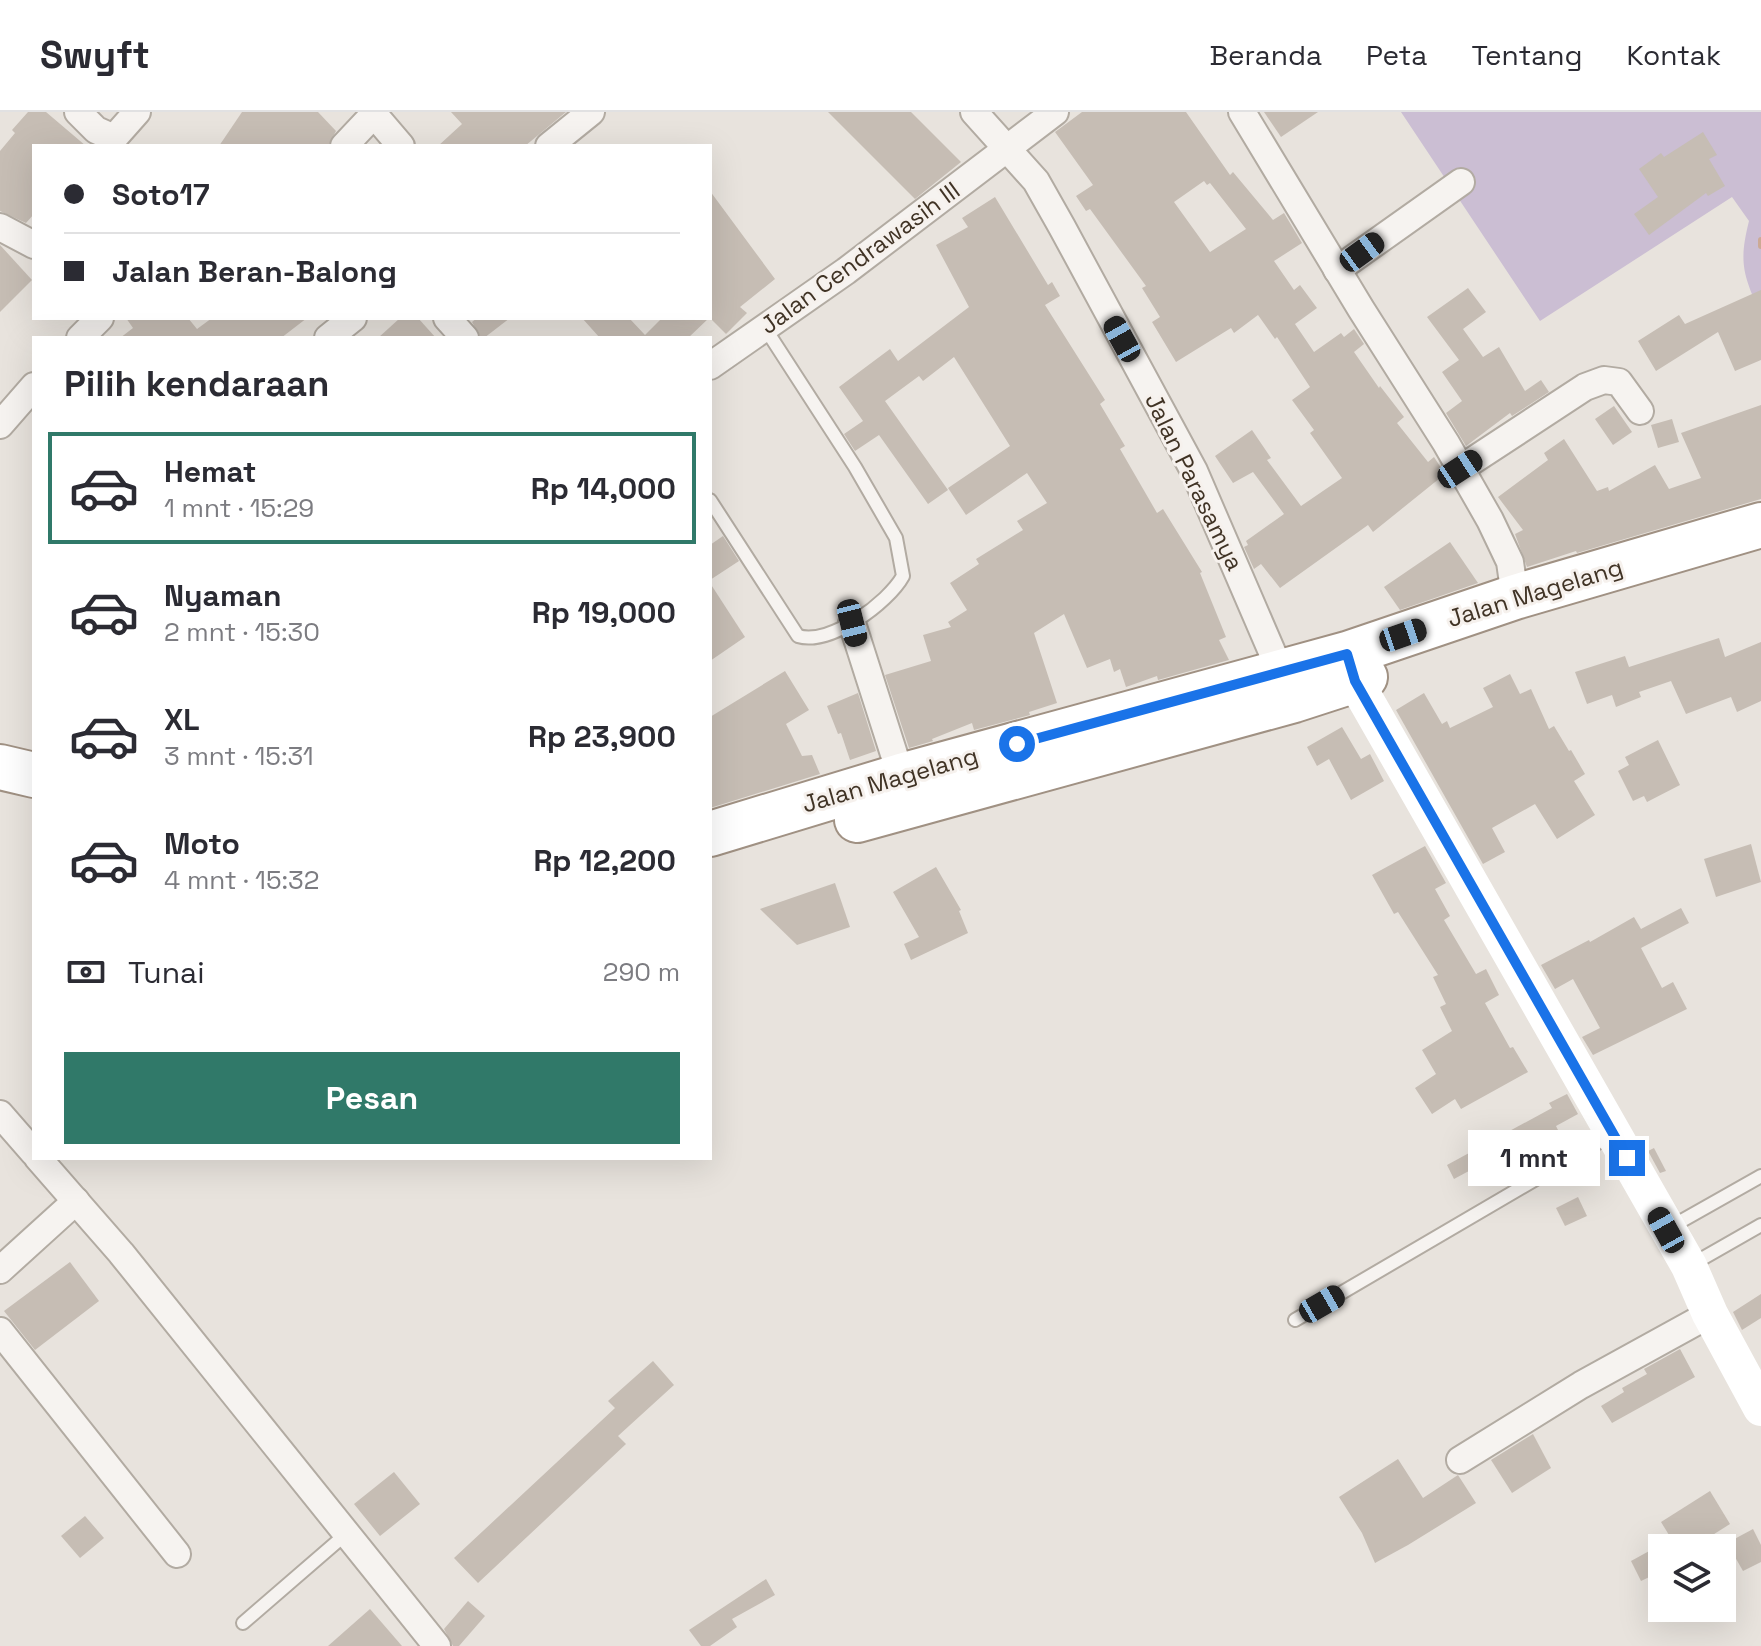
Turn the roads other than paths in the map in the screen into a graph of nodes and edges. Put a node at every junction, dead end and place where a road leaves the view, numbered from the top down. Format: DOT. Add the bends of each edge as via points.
graph roads {
  1 [pos="78,112"];
  2 [pos="137,112"];
  3 [pos="591,112"];
  4 [pos="974,112"];
  5 [pos="1055,112"];
  6 [pos="1242,112"];
  7 [pos="374,113"];
  8 [pos="559,143"];
  9 [pos="346,144"];
  10 [pos="399,144"];
  11 [pos="1009,149"];
  12 [pos="1461,182"];
  13 [pos="0,227"];
  14 [pos="32,244"];
  15 [pos="1337,270"];
  16 [pos="97,320"];
  17 [pos="449,320"];
  18 [pos="765,328"];
  19 [pos="82,336"];
  20 [pos="463,336"];
  21 [pos="712,365"];
  22 [pos="32,388"];
  23 [pos="1640,411"];
  24 [pos="5,420"];
  25 [pos="1460,469"];
  26 [pos="712,503"];
  27 [pos="1761,525"];
  28 [pos="1761,556"];
  29 [pos="1515,597"];
  30 [pos="852,623"];
  31 [pos="1351,667"];
  32 [pos="1287,685"];
  33 [pos="0,767"];
  34 [pos="32,775"];
  35 [pos="901,776"];
  36 [pos="0,794"];
  37 [pos="32,802"];
  38 [pos="712,833"];
  39 [pos="712,859"];
  40 [pos="0,1114"];
  41 [pos="1614,1134"];
  42 [pos="32,1151"];
  43 [pos="40,1160"];
  44 [pos="1761,1176"];
  45 [pos="76,1201"];
  46 [pos="1761,1225"];
  47 [pos="1666,1230"];
  48 [pos="1689,1266"];
  49 [pos="0,1270"];
  50 [pos="1710,1314"];
  51 [pos="1295,1320"];
  52 [pos="0,1331"];
  53 [pos="1761,1408"];
  54 [pos="1460,1460"];
  55 [pos="346,1534"];
  56 [pos="177,1554"];
  57 [pos="243,1623"];
  58 [pos="437,1646"];
  1 -- 2 [label="street" via="96,130 114,138"];
  3 -- 8 [label="street"];
  4 -- 11 [label="street, Jalan Parasamya"];
  5 -- 11 [label="street, Jalan Cendrawasih III"];
  6 -- 15 [label="street"];
  7 -- 9 [label="street"];
  7 -- 10 [label="street"];
  11 -- 18 [label="street, Jalan Cendrawasih III"];
  11 -- 32 [label="street, Jalan Parasamya" via="1042,192 1194,471"];
  12 -- 15 [label="street"];
  13 -- 14 [label="street"];
  15 -- 25 [label="street"];
  16 -- 19 [label="street"];
  17 -- 20 [label="street"];
  18 -- 21 [label="street, Jalan Cendrawasih III"];
  18 -- 30 [label="lane" via="896,538 903,576 889,595"];
  22 -- 24 [label="street"];
  23 -- 25 [label="street" via="1619,382 1604,380 1585,387"];
  25 -- 29 [label="street" via="1510,562"];
  26 -- 30 [label="lane" via="798,636 815,638"];
  27 -- 29 [label="highway, Jalan Magelang"];
  28 -- 31 [label="highway, Jalan Magelang" via="1526,626"];
  29 -- 31 [label="highway, Jalan Magelang"];
  30 -- 35 [label="street"];
  31 -- 32 [label="highway, Jalan Magelang"];
  31 -- 41 [label="main road"];
  32 -- 35 [label="highway, Jalan Magelang"];
  32 -- 39 [label="highway, Jalan Magelang"];
  33 -- 34 [label="highway"];
  35 -- 38 [label="highway, Jalan Magelang"];
  36 -- 37 [label="highway"];
  40 -- 42 [label="street"];
  41 -- 47 [label="main road"];
  41 -- 51 [label="lane"];
  43 -- 45 [label="street"];
  44 -- 47 [label="lane"];
  45 -- 49 [label="street"];
  45 -- 55 [label="street"];
  46 -- 48 [label="lane"];
  47 -- 48 [label="main road"];
  48 -- 50 [label="main road"];
  50 -- 53 [label="main road"];
  50 -- 54 [label="street"];
  52 -- 56 [label="street"];
  55 -- 57 [label="lane"];
  55 -- 58 [label="street"];
}
